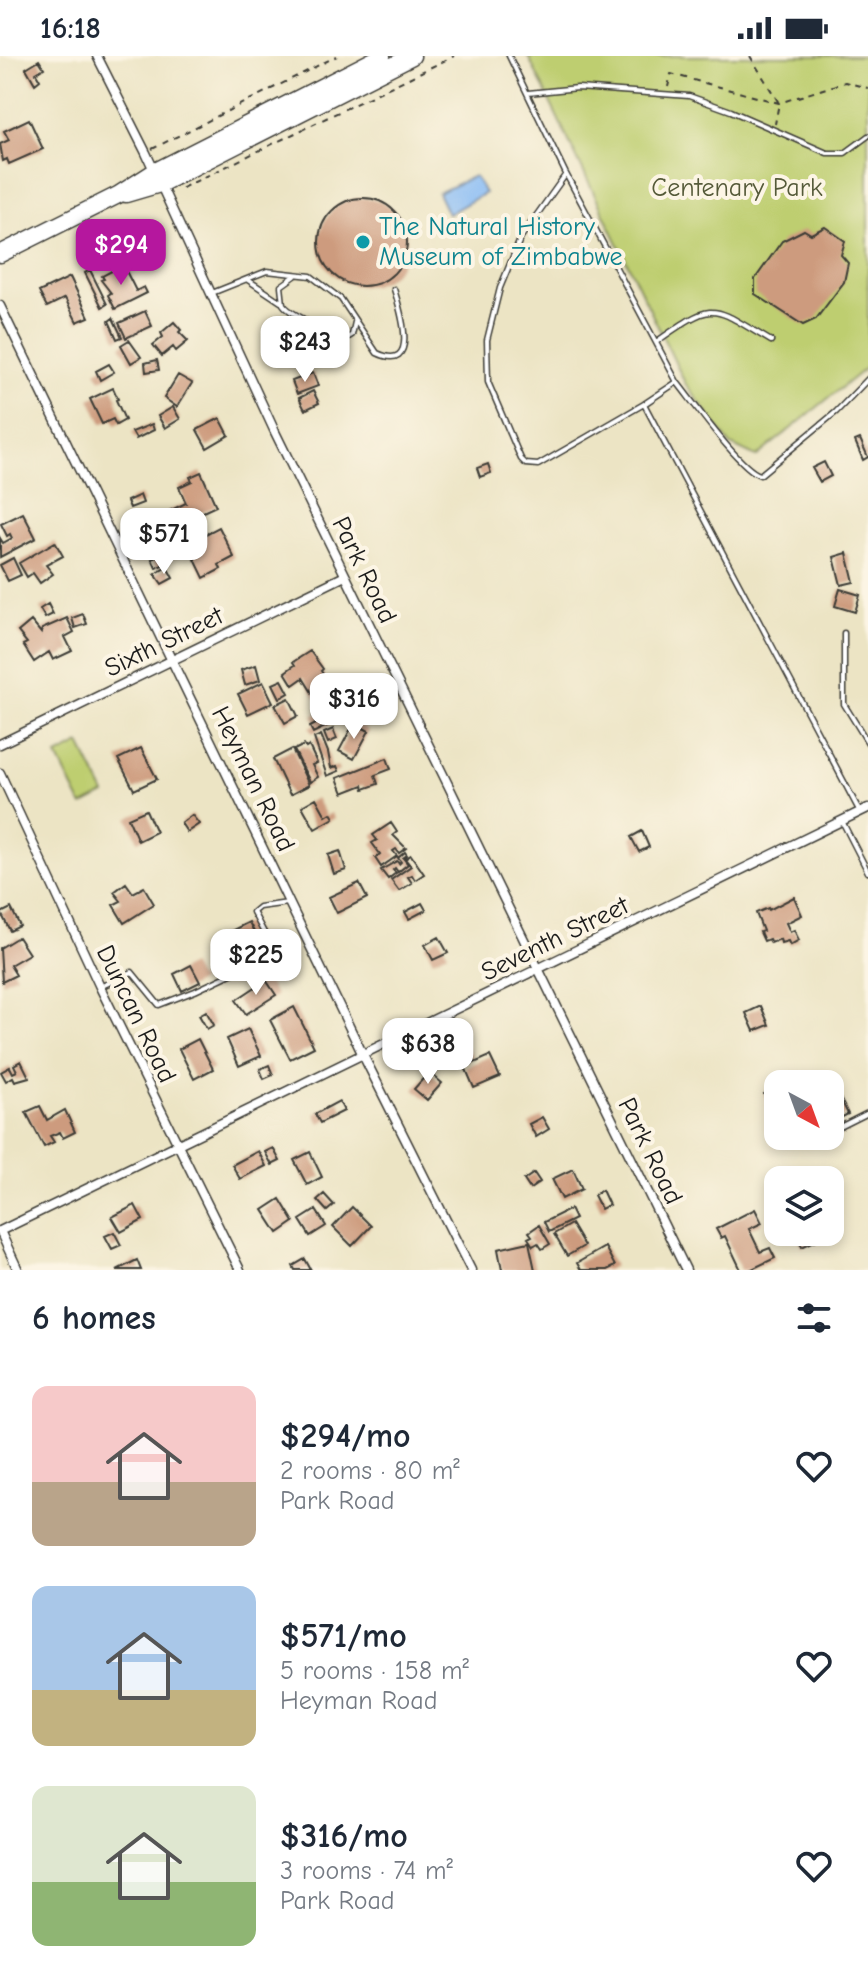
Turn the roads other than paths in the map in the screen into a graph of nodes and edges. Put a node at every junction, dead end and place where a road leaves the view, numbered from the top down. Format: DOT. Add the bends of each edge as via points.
graph roads {
  1 [pos="97,56"];
  2 [pos="382,56"];
  3 [pos="412,56"];
  4 [pos="509,56"];
  5 [pos="528,93"];
  6 [pos="868,136"];
  7 [pos="566,174"];
  8 [pos="159,183"];
  9 [pos="0,254"];
  10 [pos="297,274"];
  11 [pos="247,279"];
  12 [pos="394,289"];
  13 [pos="211,294"];
  14 [pos="283,304"];
  15 [pos="0,306"];
  16 [pos="355,320"];
  17 [pos="771,341"];
  18 [pos="656,342"];
  19 [pos="868,379"];
  20 [pos="677,382"];
  21 [pos="644,404"];
  22 [pos="345,576"];
  23 [pos="844,633"];
  24 [pos="173,660"];
  25 [pos="868,743"];
  26 [pos="0,744"];
  27 [pos="0,773"];
  28 [pos="864,810"];
  29 [pos="842,821"];
  30 [pos="868,872"];
  31 [pos="291,903"];
  32 [pos="538,970"];
  33 [pos="100,987"];
  34 [pos="362,1053"];
  35 [pos="868,1113"];
  36 [pos="844,1125"];
  37 [pos="177,1145"];
  38 [pos="0,1231"];
  39 [pos="18,1270"];
  40 [pos="240,1270"];
  41 [pos="471,1270"];
  42 [pos="686,1270"];
  1 -- 8 [label="street, Park Road"];
  2 -- 8 [label="highway"];
  3 -- 8 [label="highway"];
  4 -- 5 [label="lane"];
  5 -- 6 [label="lane" via="578,88 689,96 827,153 845,153"];
  5 -- 7 [label="lane"];
  7 -- 18 [label="lane"];
  7 -- 21 [label="lane" via="521,237 500,288 487,340 488,382 521,459 531,466"];
  8 -- 9 [label="highway" via="118,195"];
  8 -- 13 [label="street, Park Road"];
  10 -- 11 [label="lane" via="267,271"];
  10 -- 14 [label="lane" via="281,286"];
  10 -- 16 [label="lane" via="311,276 341,299"];
  11 -- 13 [label="lane"];
  11 -- 14 [label="lane"];
  12 -- 16 [label="lane" via="403,320 403,350 386,357 377,353"];
  13 -- 22 [label="street, Park Road"];
  14 -- 16 [label="lane" via="334,342 352,335"];
  15 -- 24 [label="street, Heyman Road"];
  17 -- 18 [label="lane" via="721,311 711,311"];
  18 -- 20 [label="lane"];
  19 -- 20 [label="lane" via="760,475 734,453"];
  20 -- 21 [label="lane"];
  21 -- 28 [label="lane"];
  22 -- 24 [label="street, Sixth Street"];
  22 -- 32 [label="street, Park Road"];
  23 -- 25 [label="lane" via="844,704"];
  24 -- 26 [label="street, Sixth Street"];
  24 -- 31 [label="street, Heyman Road"];
  27 -- 33 [label="street, Duncan Road"];
  28 -- 29 [label="street, Seventh Street"];
  29 -- 30 [label="lane"];
  29 -- 32 [label="street, Seventh Street"];
  31 -- 33 [label="lane" via="253,912 272,948 269,956 195,991 159,1005 132,972"];
  31 -- 34 [label="street, Heyman Road"];
  32 -- 34 [label="street, Seventh Street"];
  32 -- 42 [label="street, Park Road"];
  33 -- 37 [label="street, Duncan Road"];
  34 -- 37 [label="street, Seventh Street"];
  34 -- 41 [label="street, Heyman Road"];
  35 -- 36 [label="lane"];
  37 -- 38 [label="street, Seventh Street"];
  37 -- 40 [label="street, Duncan Road"];
  38 -- 39 [label="street"];
}
